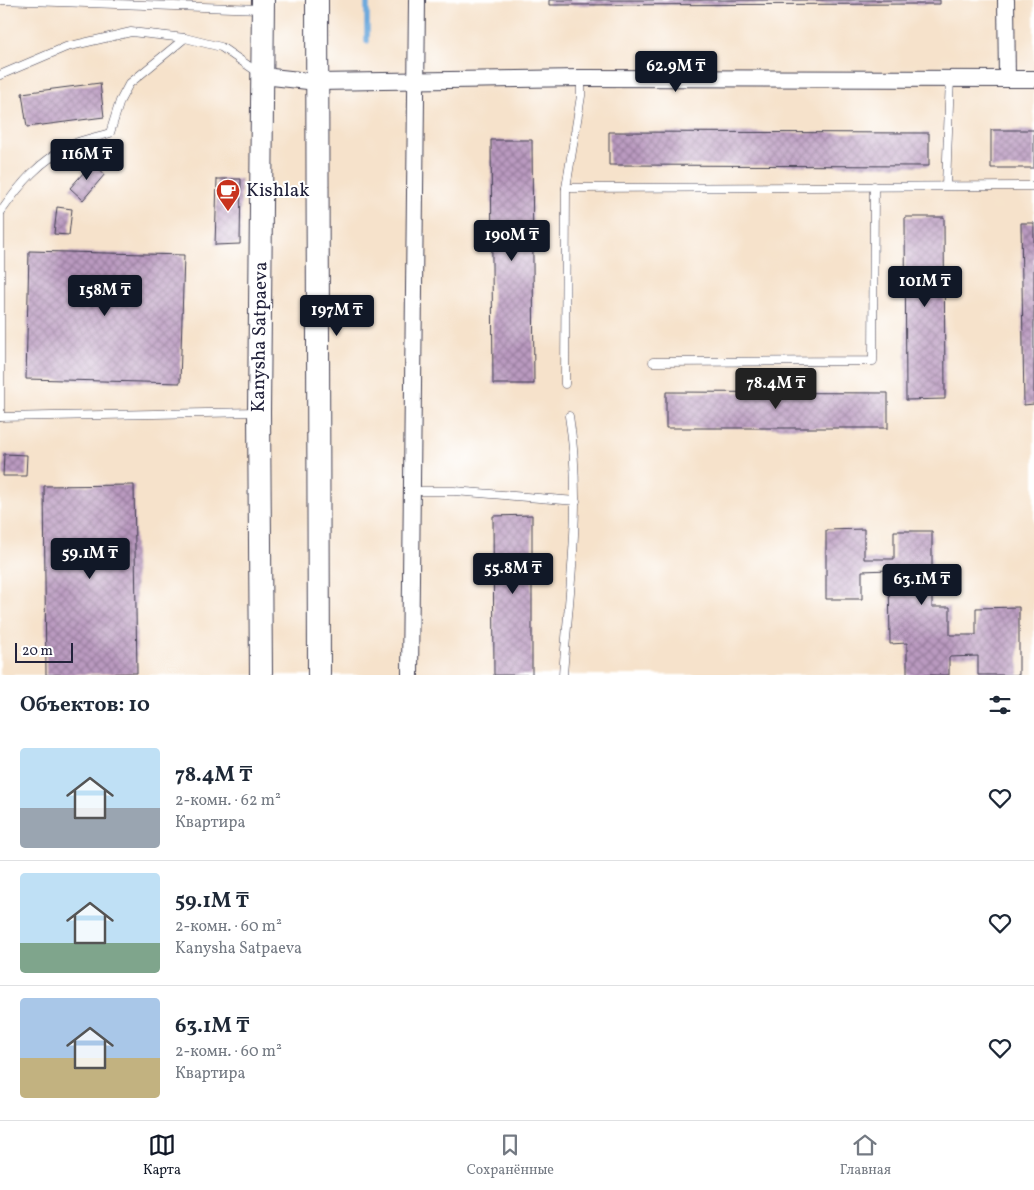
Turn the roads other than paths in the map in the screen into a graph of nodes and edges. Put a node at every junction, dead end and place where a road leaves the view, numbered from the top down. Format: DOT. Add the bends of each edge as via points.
graph roads {
  1 [pos="0,0"];
  2 [pos="317,0"];
  3 [pos="417,0"];
  4 [pos="1006,0"];
  5 [pos="263,4"];
  6 [pos="185,38"];
  7 [pos="0,75"];
  8 [pos="263,76"];
  9 [pos="950,77"];
  10 [pos="580,78"];
  11 [pos="1034,78"];
  12 [pos="1006,79"];
  13 [pos="417,80"];
  14 [pos="317,82"];
  15 [pos="874,186"];
  16 [pos="946,186"];
  17 [pos="1034,186"];
  18 [pos="566,188"];
  19 [pos="0,213"];
  20 [pos="653,362"];
  21 [pos="566,384"];
  22 [pos="259,412"];
  23 [pos="569,416"];
  24 [pos="0,417"];
  25 [pos="412,491"];
  26 [pos="576,501"];
  27 [pos="261,675"];
  28 [pos="319,675"];
  29 [pos="410,675"];
  30 [pos="563,675"];
  1 -- 5 [label="lane"];
  2 -- 14 [label="main road"];
  3 -- 13 [label="street"];
  4 -- 12 [label="street"];
  5 -- 8 [label="main road, Kanysha Satpaeva"];
  6 -- 7 [label="lane" via="131,32 66,47"];
  6 -- 8 [label="lane" via="220,47"];
  6 -- 19 [label="lane" via="129,84 110,133 74,144 41,164"];
  8 -- 14 [label="street"];
  8 -- 22 [label="main road, Kanysha Satpaeva"];
  9 -- 10 [label="street"];
  9 -- 12 [label="street"];
  9 -- 16 [label="lane"];
  10 -- 13 [label="street"];
  10 -- 18 [label="lane"];
  11 -- 12 [label="street"];
  13 -- 14 [label="street"];
  13 -- 25 [label="street"];
  14 -- 28 [label="main road"];
  15 -- 16 [label="lane"];
  15 -- 18 [label="lane"];
  15 -- 20 [label="lane" via="873,360"];
  16 -- 17 [label="lane"];
  18 -- 21 [label="lane"];
  19 -- 24 [label="lane"];
  22 -- 24 [label="lane"];
  22 -- 27 [label="main road, Kanysha Satpaeva"];
  23 -- 26 [label="lane"];
  25 -- 26 [label="lane"];
  25 -- 29 [label="street"];
  26 -- 30 [label="lane"];
}
